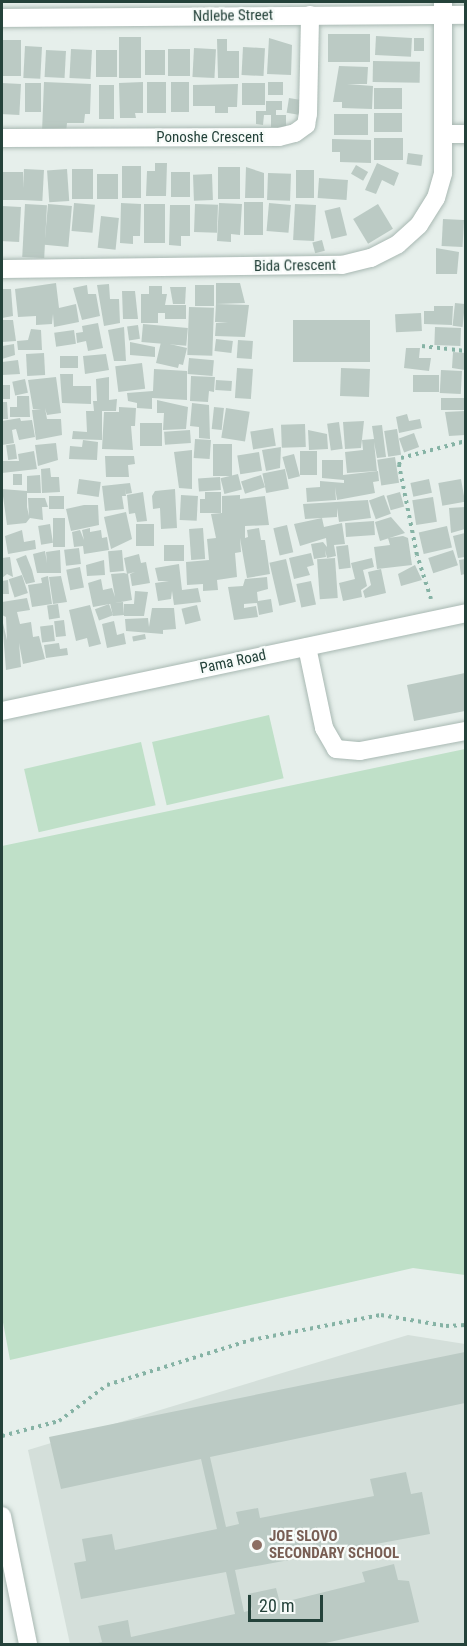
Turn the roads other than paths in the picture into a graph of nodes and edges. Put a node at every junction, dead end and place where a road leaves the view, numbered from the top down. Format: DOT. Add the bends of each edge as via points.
graph roads {
  1 [pos="443,8"];
  2 [pos="310,15"];
  3 [pos="465,15"];
  4 [pos="2,18"];
  5 [pos="445,134"];
  6 [pos="465,134"];
  7 [pos="2,138"];
  8 [pos="2,269"];
  9 [pos="465,613"];
  10 [pos="307,647"];
  11 [pos="2,711"];
  12 [pos="465,731"];
  13 [pos="2,1516"];
  14 [pos="28,1644"];
  1 -- 2 [label="street, Ndlebe Street"];
  1 -- 3 [label="street, Ndlebe Street"];
  1 -- 5 [label="street, Bida Crescent"];
  2 -- 4 [label="street, Ndlebe Street"];
  2 -- 7 [label="street, Ponoshe Crescent" via="308,114 306,124 295,133 279,137"];
  5 -- 6 [label="street"];
  5 -- 8 [label="street, Bida Crescent" via="443,173 436,198 419,225 398,244 371,258 342,265"];
  9 -- 10 [label="street, Pama Road"];
  10 -- 11 [label="street, Pama Road"];
  10 -- 12 [label="street" via="324,728 336,750 360,751"];
  13 -- 14 [label="street"];
}
